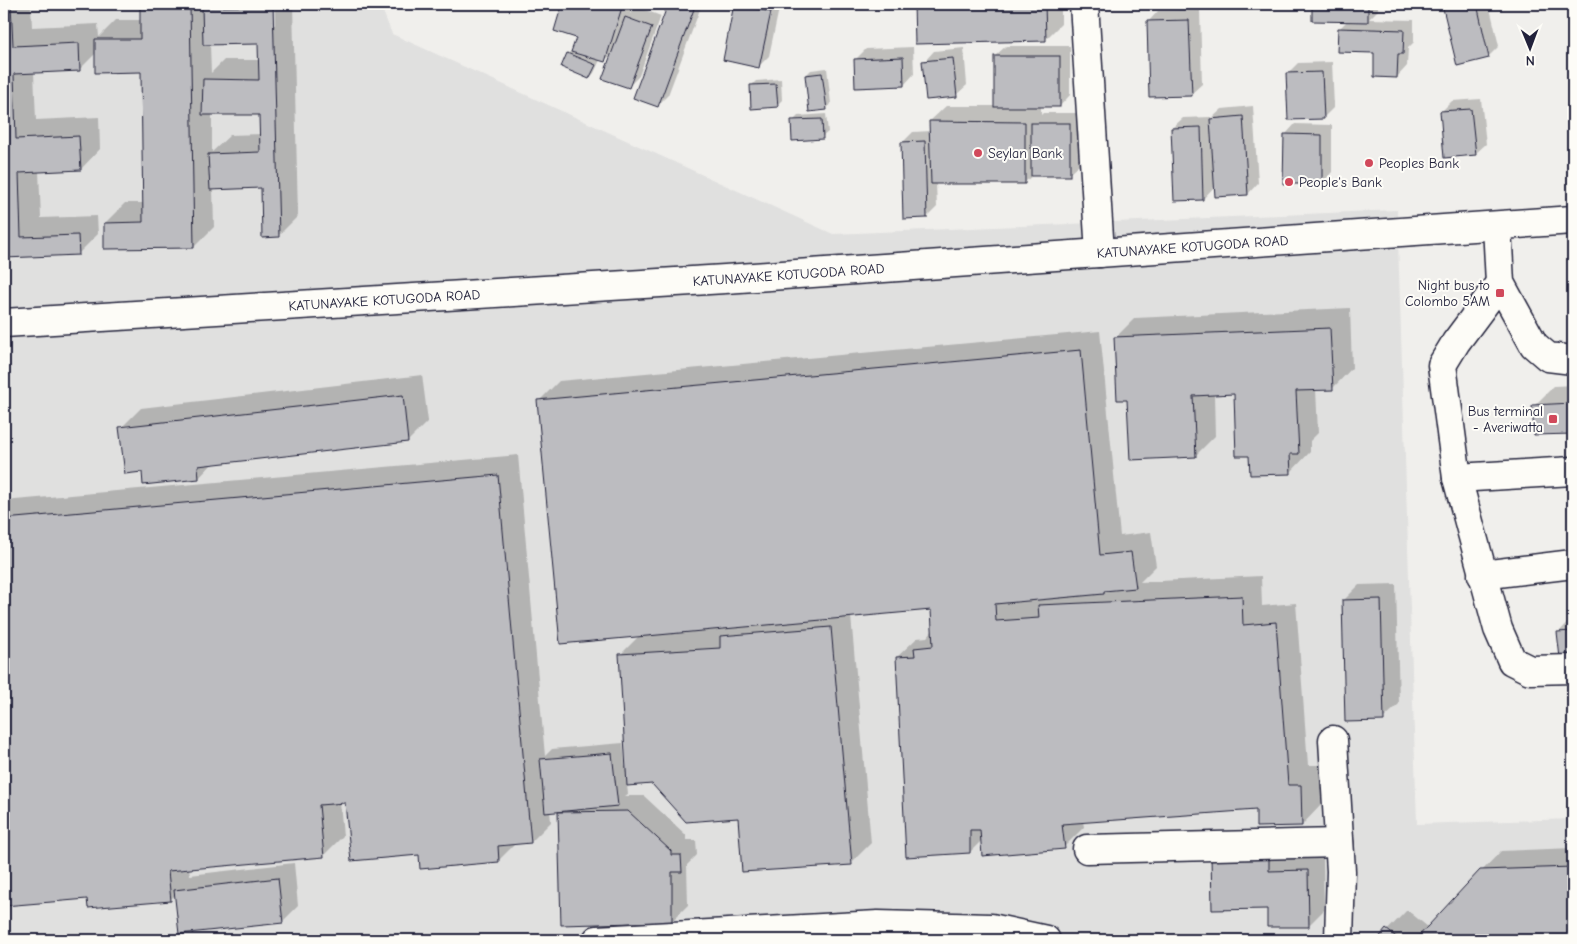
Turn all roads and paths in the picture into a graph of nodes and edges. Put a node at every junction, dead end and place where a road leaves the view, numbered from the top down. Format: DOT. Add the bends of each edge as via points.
graph roads {
  1 [pos="1084,4"];
  2 [pos="1573,220"];
  3 [pos="1497,226"];
  4 [pos="1100,253"];
  5 [pos="1500,283"];
  6 [pos="4,323"];
  7 [pos="1573,360"];
  8 [pos="1573,471"];
  9 [pos="1457,478"];
  10 [pos="1573,564"];
  11 [pos="1482,575"];
  12 [pos="1573,669"];
  13 [pos="1333,740"];
  14 [pos="1339,843"];
  15 [pos="1087,849"];
  16 [pos="597,940"];
  17 [pos="1046,940"];
  18 [pos="1339,940"];
  1 -- 4 [label="main road"];
  2 -- 3 [label="main road, KATUNAYAKE KOTUGODA ROAD"];
  3 -- 4 [label="main road, KATUNAYAKE KOTUGODA ROAD"];
  3 -- 5 [label="main road"];
  4 -- 6 [label="main road, KATUNAYAKE KOTUGODA ROAD"];
  5 -- 7 [label="main road" via="1534,345 1548,357"];
  5 -- 9 [label="main road" via="1442,365"];
  8 -- 9 [label="main road"];
  9 -- 11 [label="main road"];
  10 -- 11 [label="main road"];
  11 -- 12 [label="main road" via="1498,630 1512,660 1530,670"];
  13 -- 14 [label="main road"];
  14 -- 15 [label="main road"];
  14 -- 18 [label="main road"];
  16 -- 17 [label="main road" via="878,925 991,928"];
}
